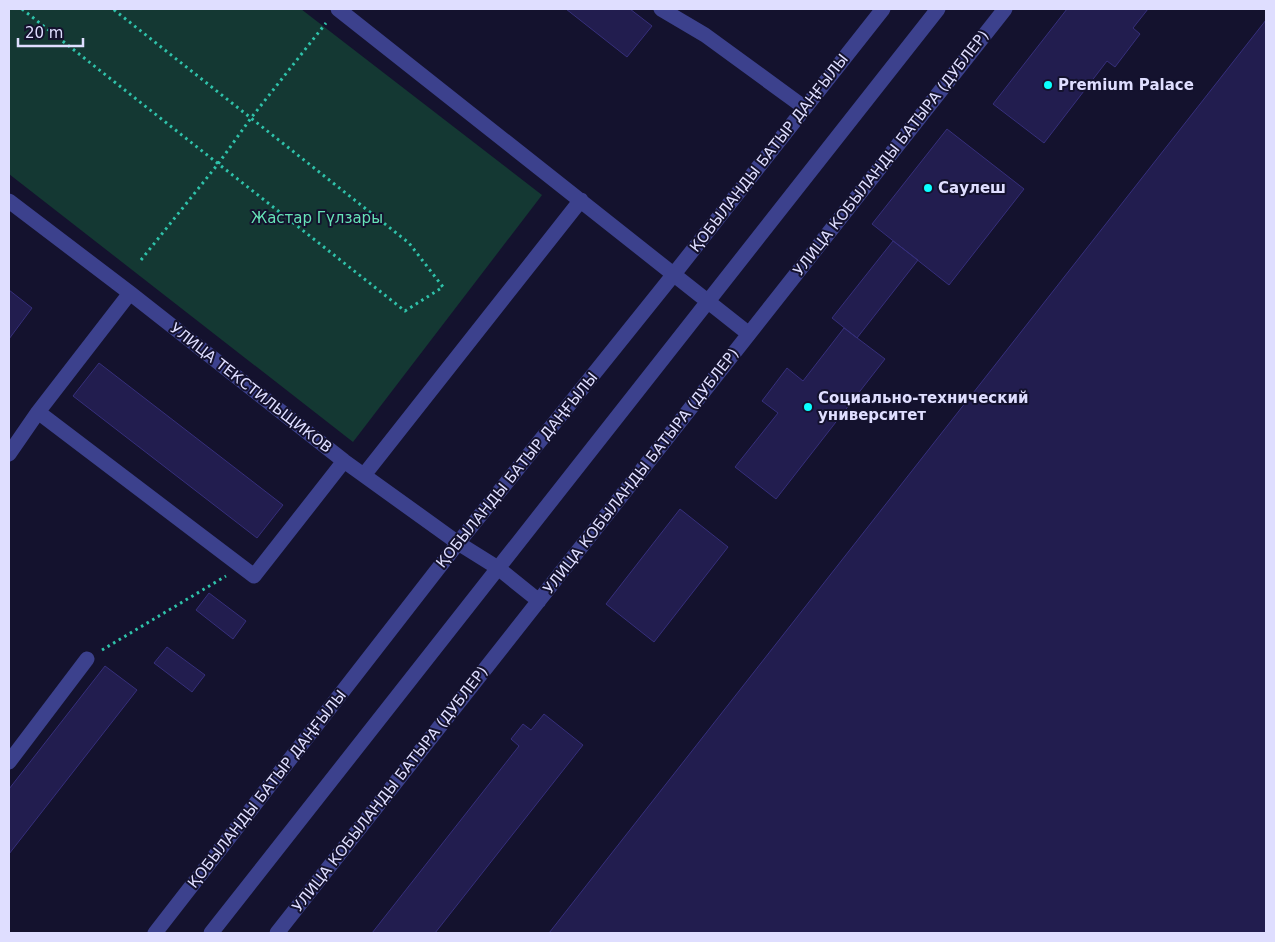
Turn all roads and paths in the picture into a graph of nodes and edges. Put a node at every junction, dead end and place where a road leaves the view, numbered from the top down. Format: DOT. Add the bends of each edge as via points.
graph roads {
  1 [pos="22,9"];
  2 [pos="113,9"];
  3 [pos="338,9"];
  4 [pos="661,9"];
  5 [pos="883,9"];
  6 [pos="938,9"];
  7 [pos="1005,9"];
  8 [pos="327,22"];
  9 [pos="805,108"];
  10 [pos="251,118"];
  11 [pos="218,164"];
  12 [pos="9,200"];
  13 [pos="581,200"];
  14 [pos="141,260"];
  15 [pos="674,274"];
  16 [pos="130,293"];
  17 [pos="708,301"];
  18 [pos="749,334"];
  19 [pos="38,412"];
  20 [pos="9,454"];
  21 [pos="344,461"];
  22 [pos="364,475"];
  23 [pos="458,543"];
  24 [pos="242,567"];
  25 [pos="498,568"];
  26 [pos="539,600"];
  27 [pos="87,659"];
  28 [pos="9,762"];
  29 [pos="155,933"];
  30 [pos="211,933"];
  31 [pos="277,933"];
  1 -- 11 [label="path"];
  2 -- 10 [label="path"];
  3 -- 13 [label="street"];
  4 -- 9 [label="street" via="705,35"];
  5 -- 9 [label="street, ҚОБЫЛАНДЫ БАТЫР ДАҢҒЫЛЫ"];
  6 -- 17 [label="street"];
  7 -- 18 [label="street, УЛИЦА КОБЫЛАНДЫ БАТЫРА (ДУБЛЕР)"];
  8 -- 10 [label="path"];
  9 -- 15 [label="street, ҚОБЫЛАНДЫ БАТЫР ДАҢҒЫЛЫ"];
  10 -- 11 [label="path"];
  10 -- 11 [label="path" via="409,243 443,287 405,311"];
  11 -- 14 [label="path"];
  12 -- 16 [label="street, УЛИЦА ТЕКСТИЛЬЩИКОВ"];
  13 -- 15 [label="street"];
  13 -- 22 [label="street"];
  15 -- 17 [label="street"];
  15 -- 23 [label="street, ҚОБЫЛАНДЫ БАТЫР ДАҢҒЫЛЫ"];
  16 -- 19 [label="street"];
  16 -- 21 [label="street, УЛИЦА ТЕКСТИЛЬЩИКОВ"];
  17 -- 18 [label="street"];
  17 -- 25 [label="street"];
  18 -- 26 [label="street, УЛИЦА КОБЫЛАНДЫ БАТЫРА (ДУБЛЕР)"];
  19 -- 20 [label="street"];
  19 -- 24 [label="street"];
  21 -- 22 [label="street, УЛИЦА ТЕКСТИЛЬЩИКОВ"];
  21 -- 24 [label="street" via="254,576"];
  22 -- 23 [label="street, УЛИЦА ТЕКСТИЛЬЩИКОВ"];
  23 -- 25 [label="street, УЛИЦА ТЕКСТИЛЬЩИКОВ"];
  23 -- 29 [label="street, ҚОБЫЛАНДЫ БАТЫР ДАҢҒЫЛЫ"];
  24 -- 27 [label="path"];
  25 -- 26 [label="street, УЛИЦА ТЕКСТИЛЬЩИКОВ"];
  25 -- 30 [label="street"];
  26 -- 31 [label="street, УЛИЦА КОБЫЛАНДЫ БАТЫРА (ДУБЛЕР)"];
  27 -- 28 [label="street"];
}
